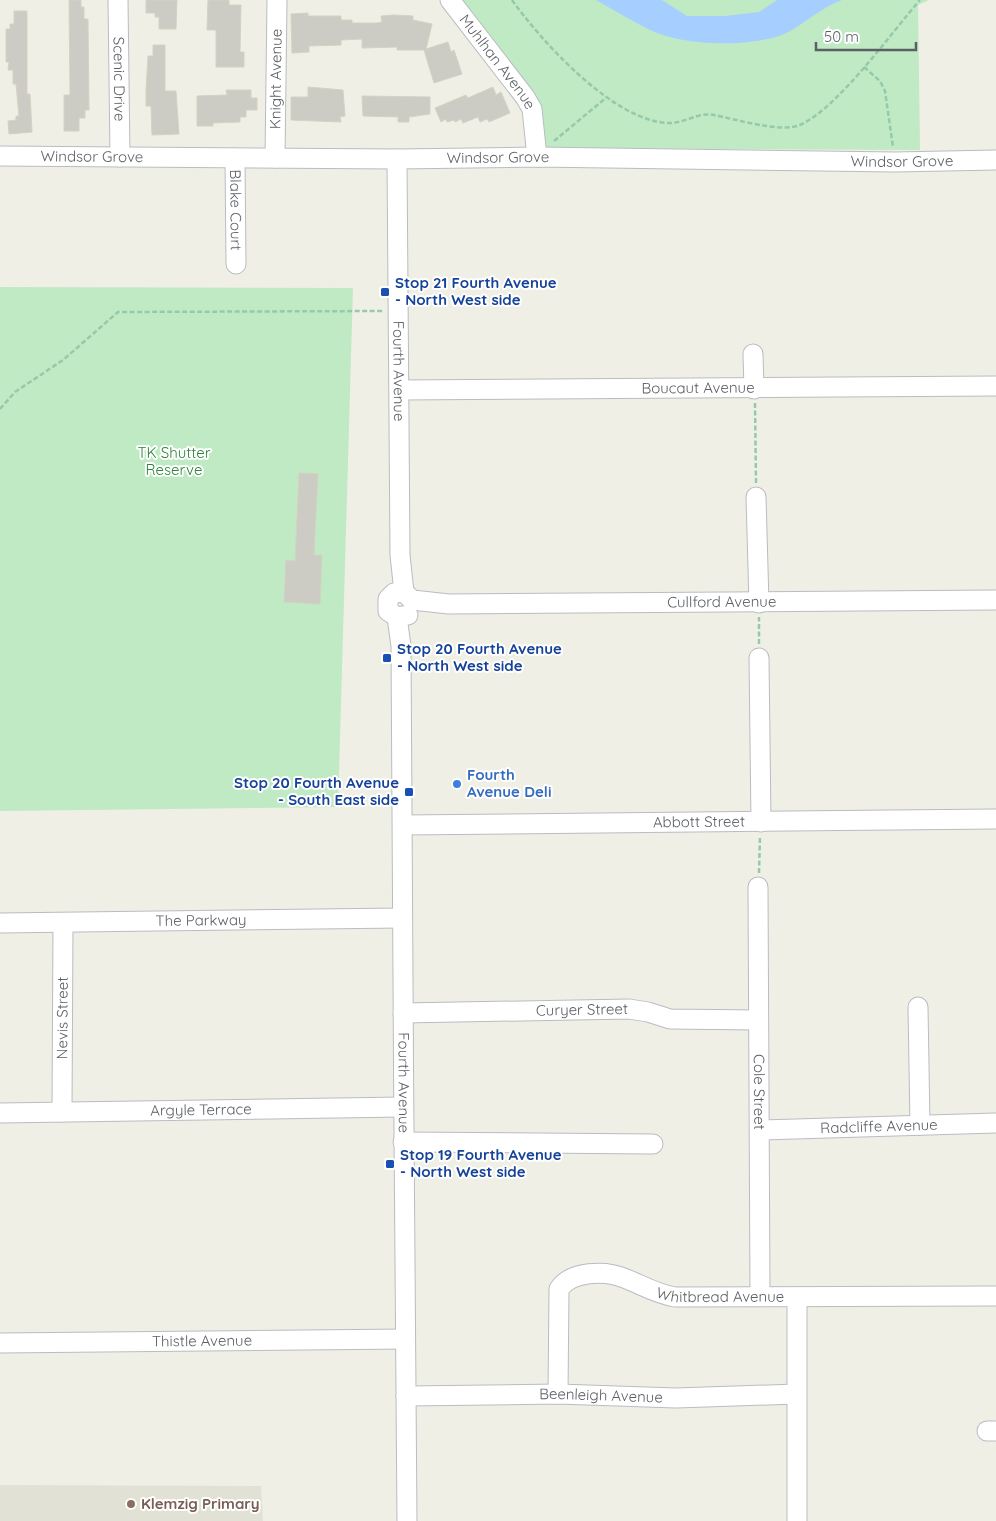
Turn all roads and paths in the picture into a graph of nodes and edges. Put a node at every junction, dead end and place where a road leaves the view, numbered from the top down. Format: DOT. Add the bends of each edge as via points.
graph roads {
  1 [pos="118,0"];
  2 [pos="277,0"];
  3 [pos="450,0"];
  4 [pos="512,0"];
  5 [pos="920,0"];
  6 [pos="864,67"];
  7 [pos="607,97"];
  8 [pos="0,156"];
  9 [pos="120,157"];
  10 [pos="537,157"];
  11 [pos="235,158"];
  12 [pos="274,158"];
  13 [pos="397,159"];
  14 [pos="996,160"];
  15 [pos="895,162"];
  16 [pos="236,264"];
  17 [pos="399,311"];
  18 [pos="753,354"];
  19 [pos="996,386"];
  20 [pos="754,389"];
  21 [pos="400,390"];
  22 [pos="0,409"];
  23 [pos="756,497"];
  24 [pos="996,600"];
  25 [pos="760,603"];
  26 [pos="405,604"];
  27 [pos="759,658"];
  28 [pos="996,819"];
  29 [pos="761,822"];
  30 [pos="403,825"];
  31 [pos="758,887"];
  32 [pos="402,918"];
  33 [pos="0,923"];
  34 [pos="63,924"];
  35 [pos="918,1007"];
  36 [pos="403,1013"];
  37 [pos="758,1020"];
  38 [pos="402,1107"];
  39 [pos="62,1112"];
  40 [pos="0,1113"];
  41 [pos="996,1123"];
  42 [pos="920,1125"];
  43 [pos="761,1130"];
  44 [pos="403,1142"];
  45 [pos="653,1144"];
  46 [pos="760,1296"];
  47 [pos="996,1296"];
  48 [pos="797,1298"];
  49 [pos="405,1339"];
  50 [pos="0,1343"];
  51 [pos="558,1394"];
  52 [pos="796,1394"];
  53 [pos="406,1396"];
  54 [pos="407,1521"];
  55 [pos="797,1521"];
  1 -- 9 [label="street, Scenic Drive"];
  2 -- 12 [label="street, Knight Avenue"];
  3 -- 10 [label="street, Muhlhan Avenue" via="532,109"];
  4 -- 7 [label="path" via="574,71"];
  5 -- 6 [label="path"];
  6 -- 7 [label="path" via="825,107 799,125 778,127 705,113 670,123 638,116"];
  6 -- 15 [label="path" via="880,81 885,91"];
  7 -- 10 [label="path"];
  8 -- 9 [label="street, Windsor Grove"];
  9 -- 11 [label="street, Windsor Grove"];
  10 -- 13 [label="street, Windsor Grove"];
  10 -- 15 [label="street, Windsor Grove"];
  11 -- 12 [label="street, Windsor Grove"];
  11 -- 16 [label="street, Blake Court"];
  12 -- 13 [label="street, Windsor Grove"];
  13 -- 17 [label="street, Fourth Avenue"];
  14 -- 15 [label="street, Windsor Grove"];
  17 -- 21 [label="street, Fourth Avenue"];
  17 -- 22 [label="path" via="118,312 63,360 15,392"];
  18 -- 20 [label="street"];
  19 -- 20 [label="street, Boucaut Avenue"];
  20 -- 21 [label="street, Boucaut Avenue"];
  20 -- 23 [label="path"];
  21 -- 26 [label="street, Fourth Avenue" via="400,555"];
  23 -- 25 [label="street"];
  24 -- 25 [label="street, Cullford Avenue"];
  25 -- 26 [label="street, Cullford Avenue"];
  25 -- 27 [label="path"];
  26 -- 30 [label="street, Fourth Avenue" via="401,646"];
  27 -- 29 [label="street"];
  28 -- 29 [label="street, Abbott Street"];
  29 -- 30 [label="street, Abbott Street"];
  29 -- 31 [label="path"];
  30 -- 32 [label="street, Fourth Avenue"];
  31 -- 37 [label="street, Cole Street"];
  32 -- 34 [label="street, The Parkway"];
  32 -- 36 [label="street, Fourth Avenue"];
  33 -- 34 [label="street, The Parkway"];
  34 -- 39 [label="street, Nevis Street"];
  35 -- 42 [label="street"];
  36 -- 37 [label="street, Curyer Street" via="629,1009 670,1020"];
  36 -- 38 [label="street, Fourth Avenue"];
  37 -- 43 [label="street, Cole Street"];
  38 -- 39 [label="street, Argyle Terrace"];
  38 -- 44 [label="street, Fourth Avenue"];
  39 -- 40 [label="street, Argyle Terrace"];
  41 -- 42 [label="street, Radcliffe Avenue"];
  42 -- 43 [label="street, Radcliffe Avenue"];
  43 -- 46 [label="street, Cole Street"];
  44 -- 45 [label="street"];
  44 -- 49 [label="street, Fourth Avenue"];
  46 -- 48 [label="street, Whitbread Avenue"];
  46 -- 51 [label="street, Whitbread Avenue" via="675,1297 623,1277 576,1275 564,1281 559,1289"];
  47 -- 48 [label="street, Whitbread Avenue"];
  48 -- 52 [label="street"];
  49 -- 50 [label="street, Thistle Avenue"];
  49 -- 53 [label="street, Fourth Avenue"];
  51 -- 52 [label="street, Beenleigh Avenue" via="676,1398"];
  51 -- 53 [label="street, Beenleigh Avenue"];
  52 -- 55 [label="street"];
  53 -- 54 [label="street, Fourth Avenue"];
}
